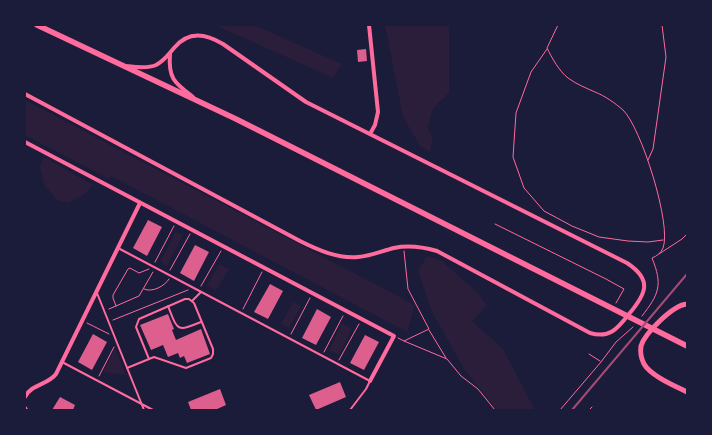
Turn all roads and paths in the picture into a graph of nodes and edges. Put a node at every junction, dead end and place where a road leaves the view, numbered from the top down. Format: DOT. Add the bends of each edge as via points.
graph roads {
  1 [pos="33,25"];
  2 [pos="368,25"];
  3 [pos="558,25"];
  4 [pos="662,25"];
  5 [pos="39,26"];
  6 [pos="547,48"];
  7 [pos="170,53"];
  8 [pos="123,66"];
  9 [pos="25,94"];
  10 [pos="204,104"];
  11 [pos="370,134"];
  12 [pos="25,142"];
  13 [pos="648,160"];
  14 [pos="140,202"];
  15 [pos="177,222"];
  16 [pos="495,224"];
  17 [pos="192,230"];
  18 [pos="687,234"];
  19 [pos="663,240"];
  20 [pos="223,246"];
  21 [pos="403,246"];
  22 [pos="118,248"];
  23 [pos="659,255"];
  24 [pos="153,266"];
  25 [pos="156,267"];
  26 [pos="264,268"];
  27 [pos="169,275"];
  28 [pos="193,287"];
  29 [pos="144,289"];
  30 [pos="200,291"];
  31 [pos="97,292"];
  32 [pos="313,293"];
  33 [pos="192,301"];
  34 [pos="687,304"];
  35 [pos="116,306"];
  36 [pos="168,306"];
  37 [pos="346,310"];
  38 [pos="614,310"];
  39 [pos="104,311"];
  40 [pos="241,313"];
  41 [pos="361,318"];
  42 [pos="640,318"];
  43 [pos="83,321"];
  44 [pos="109,322"];
  45 [pos="202,322"];
  46 [pos="636,323"];
  47 [pos="429,330"];
  48 [pos="115,337"];
  49 [pos="289,338"];
  50 [pos="117,341"];
  51 [pos="687,346"];
  52 [pos="589,354"];
  53 [pos="322,356"];
  54 [pos="149,359"];
  55 [pos="447,359"];
  56 [pos="62,362"];
  57 [pos="601,362"];
  58 [pos="337,364"];
  59 [pos="128,368"];
  60 [pos="97,380"];
  61 [pos="370,381"];
  62 [pos="687,392"];
  63 [pos="25,397"];
  64 [pos="142,404"];
  65 [pos="592,407"];
  66 [pos="144,410"];
  67 [pos="153,410"];
  68 [pos="350,410"];
  69 [pos="495,410"];
  70 [pos="560,410"];
  71 [pos="589,410"];
  1 -- 5 [label="street"];
  2 -- 11 [label="street" via="378,112"];
  3 -- 6 [label="path"];
  4 -- 13 [label="path" via="666,57 653,149"];
  5 -- 8 [label="main road"];
  6 -- 13 [label="path" via="567,78 624,110 634,124"];
  6 -- 19 [label="path" via="532,72 516,113 513,157 524,188 544,211 599,237 648,242"];
  7 -- 8 [label="street" via="161,62 150,67"];
  7 -- 10 [label="street" via="170,69 174,81"];
  7 -- 11 [label="street" via="178,43 191,36 204,35 212,38 306,102"];
  8 -- 10 [label="main road"];
  9 -- 21 [label="street" via="316,249 339,256 358,257"];
  10 -- 38 [label="main road"];
  11 -- 21 [label="street" via="627,263 641,274 644,292 618,327 608,334 597,335 436,251"];
  12 -- 14 [label="street"];
  13 -- 19 [label="path" via="662,213"];
  14 -- 15 [label="street"];
  14 -- 22 [label="street"];
  15 -- 17 [label="street"];
  15 -- 24 [label="path"];
  16 -- 38 [label="path" via="624,289"];
  17 -- 20 [label="street"];
  17 -- 27 [label="path"];
  18 -- 23 [label="path"];
  19 -- 23 [label="path" via="663,248"];
  20 -- 26 [label="street"];
  20 -- 30 [label="path"];
  21 -- 47 [label="path" via="408,289"];
  22 -- 24 [label="lane"];
  22 -- 31 [label="street"];
  23 -- 42 [label="path" via="652,258 658,273 658,291"];
  24 -- 25 [label="lane"];
  25 -- 27 [label="lane"];
  25 -- 29 [label="path"];
  25 -- 35 [label="path" via="139,273 128,269 113,296"];
  26 -- 32 [label="street"];
  26 -- 40 [label="path"];
  27 -- 28 [label="lane"];
  27 -- 29 [label="path" via="163,285 150,291"];
  28 -- 30 [label="lane"];
  28 -- 44 [label="path"];
  29 -- 35 [label="path" via="138,297"];
  30 -- 33 [label="lane"];
  30 -- 40 [label="lane"];
  31 -- 39 [label="lane"];
  31 -- 43 [label="street"];
  32 -- 37 [label="street"];
  32 -- 49 [label="path"];
  33 -- 36 [label="lane" via="185,299"];
  33 -- 45 [label="lane"];
  34 -- 62 [label="street" via="677,306 664,317 644,340 641,352 644,366 650,372"];
  35 -- 39 [label="path"];
  36 -- 45 [label="lane" via="176,325 180,328 184,329"];
  36 -- 54 [label="lane" via="141,318 137,324"];
  37 -- 41 [label="street"];
  37 -- 53 [label="path"];
  38 -- 51 [label="main road"];
  39 -- 44 [label="lane"];
  40 -- 49 [label="lane"];
  41 -- 58 [label="path"];
  41 -- 61 [label="street" via="394,336"];
  43 -- 48 [label="path"];
  43 -- 56 [label="street"];
  44 -- 48 [label="lane"];
  45 -- 54 [label="lane" via="213,349 210,359 185,368 158,357"];
  46 -- 57 [label="path" via="616,342"];
  47 -- 55 [label="path"];
  47 -- 55 [label="path" via="404,341"];
  48 -- 50 [label="lane"];
  49 -- 53 [label="lane"];
  50 -- 59 [label="lane"];
  50 -- 60 [label="path"];
  52 -- 57 [label="path"];
  53 -- 58 [label="lane"];
  54 -- 59 [label="lane"];
  55 -- 69 [label="path" via="461,376 478,389"];
  56 -- 60 [label="lane"];
  56 -- 63 [label="street" via="55,376 30,389"];
  57 -- 70 [label="path"];
  58 -- 61 [label="lane"];
  59 -- 64 [label="lane"];
  60 -- 64 [label="lane"];
  61 -- 68 [label="lane"];
  64 -- 66 [label="lane"];
  64 -- 67 [label="lane"];
  65 -- 71 [label="path"];
}
